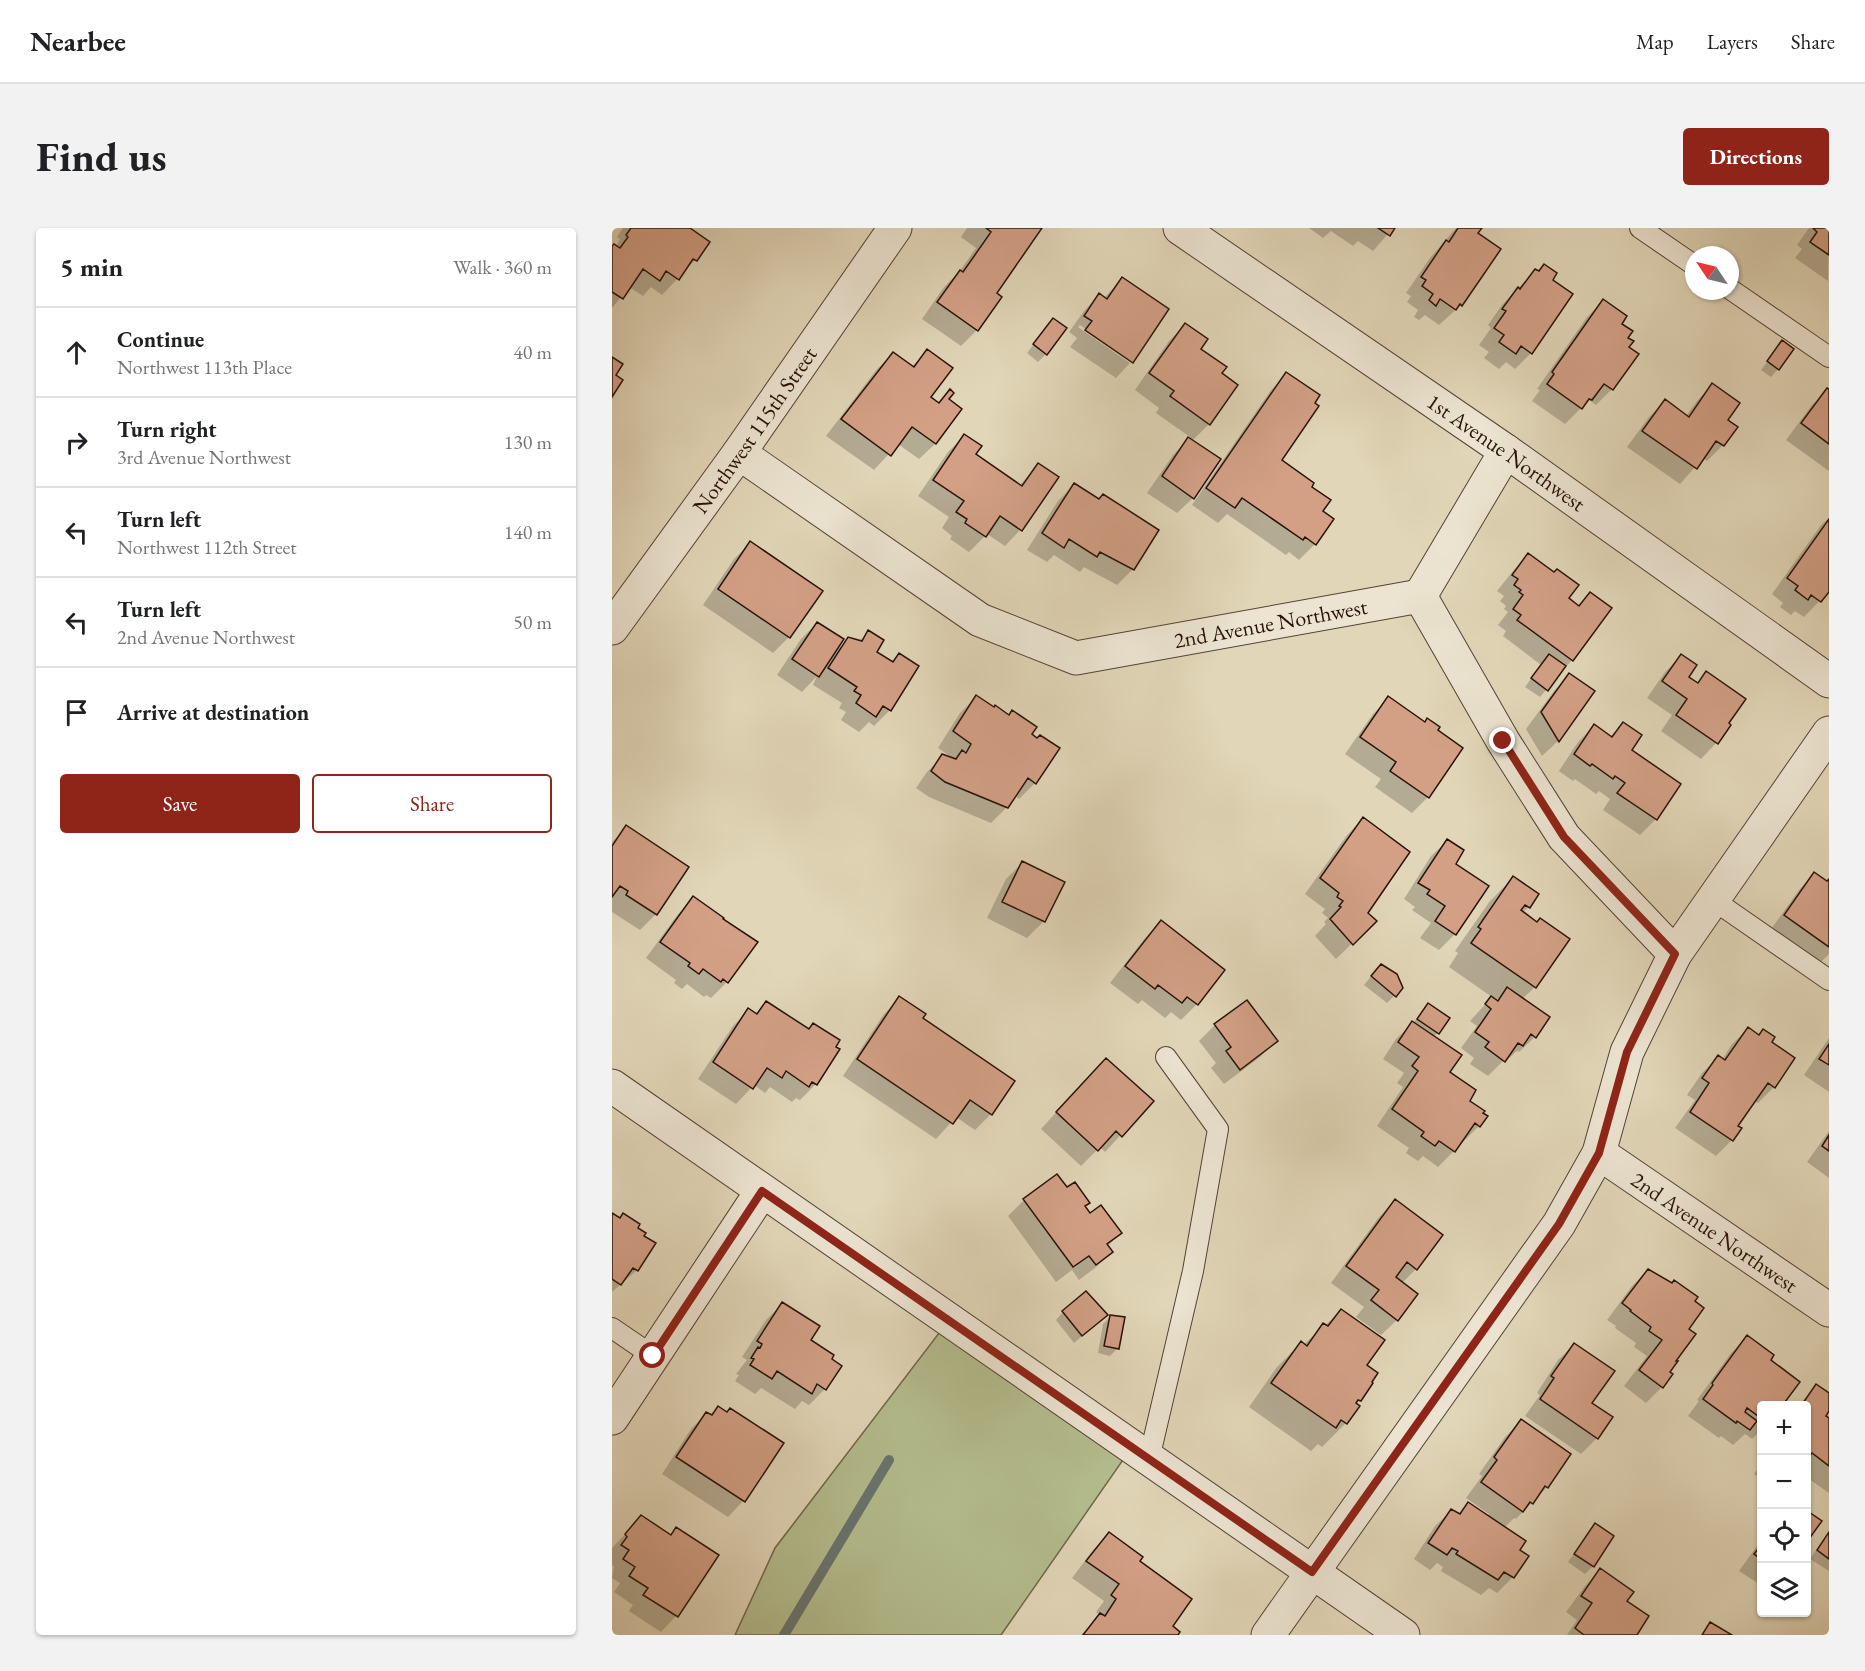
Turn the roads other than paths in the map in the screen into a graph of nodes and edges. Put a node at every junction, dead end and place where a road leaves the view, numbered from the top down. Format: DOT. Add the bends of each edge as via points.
graph roads {
  1 [pos="895,228"];
  2 [pos="1180,228"];
  3 [pos="1640,228"];
  4 [pos="1685,259"];
  5 [pos="1739,296"];
  6 [pos="1829,357"];
  7 [pos="1506,451"];
  8 [pos="739,453"];
  9 [pos="1420,596"];
  10 [pos="612,628"];
  11 [pos="1829,681"];
  12 [pos="1829,733"];
  13 [pos="1712,899"];
  14 [pos="1675,954"];
  15 [pos="1829,980"];
  16 [pos="1166,1057"];
  17 [pos="612,1086"];
  18 [pos="1599,1153"];
  19 [pos="762,1191"];
  20 [pos="1829,1310"];
  21 [pos="612,1328"];
  22 [pos="653,1356"];
  23 [pos="612,1418"];
  24 [pos="1149,1459"];
  25 [pos="1312,1572"];
  26 [pos="1268,1635"];
  27 [pos="1403,1635"];
  1 -- 8 [label="street, Northwest 115th Street"];
  2 -- 7 [label="street, 1st Avenue Northwest"];
  3 -- 4 [label="lane"];
  5 -- 6 [label="lane"];
  7 -- 9 [label="street"];
  7 -- 11 [label="street, 1st Avenue Northwest"];
  8 -- 9 [label="street, 2nd Avenue Northwest" via="980,620 1076,658"];
  8 -- 10 [label="street, Northwest 115th Street"];
  9 -- 14 [label="street" via="1503,741 1564,837"];
  12 -- 13 [label="street"];
  13 -- 14 [label="street"];
  13 -- 15 [label="lane"];
  14 -- 18 [label="street" via="1627,1052"];
  16 -- 24 [label="lane" via="1218,1129 1193,1271"];
  17 -- 19 [label="street"];
  18 -- 20 [label="street, 2nd Avenue Northwest"];
  18 -- 25 [label="street" via="1559,1224"];
  19 -- 22 [label="street"];
  19 -- 24 [label="street"];
  21 -- 22 [label="lane"];
  22 -- 23 [label="street"];
  24 -- 25 [label="street"];
  25 -- 26 [label="street"];
  25 -- 27 [label="street"];
}
